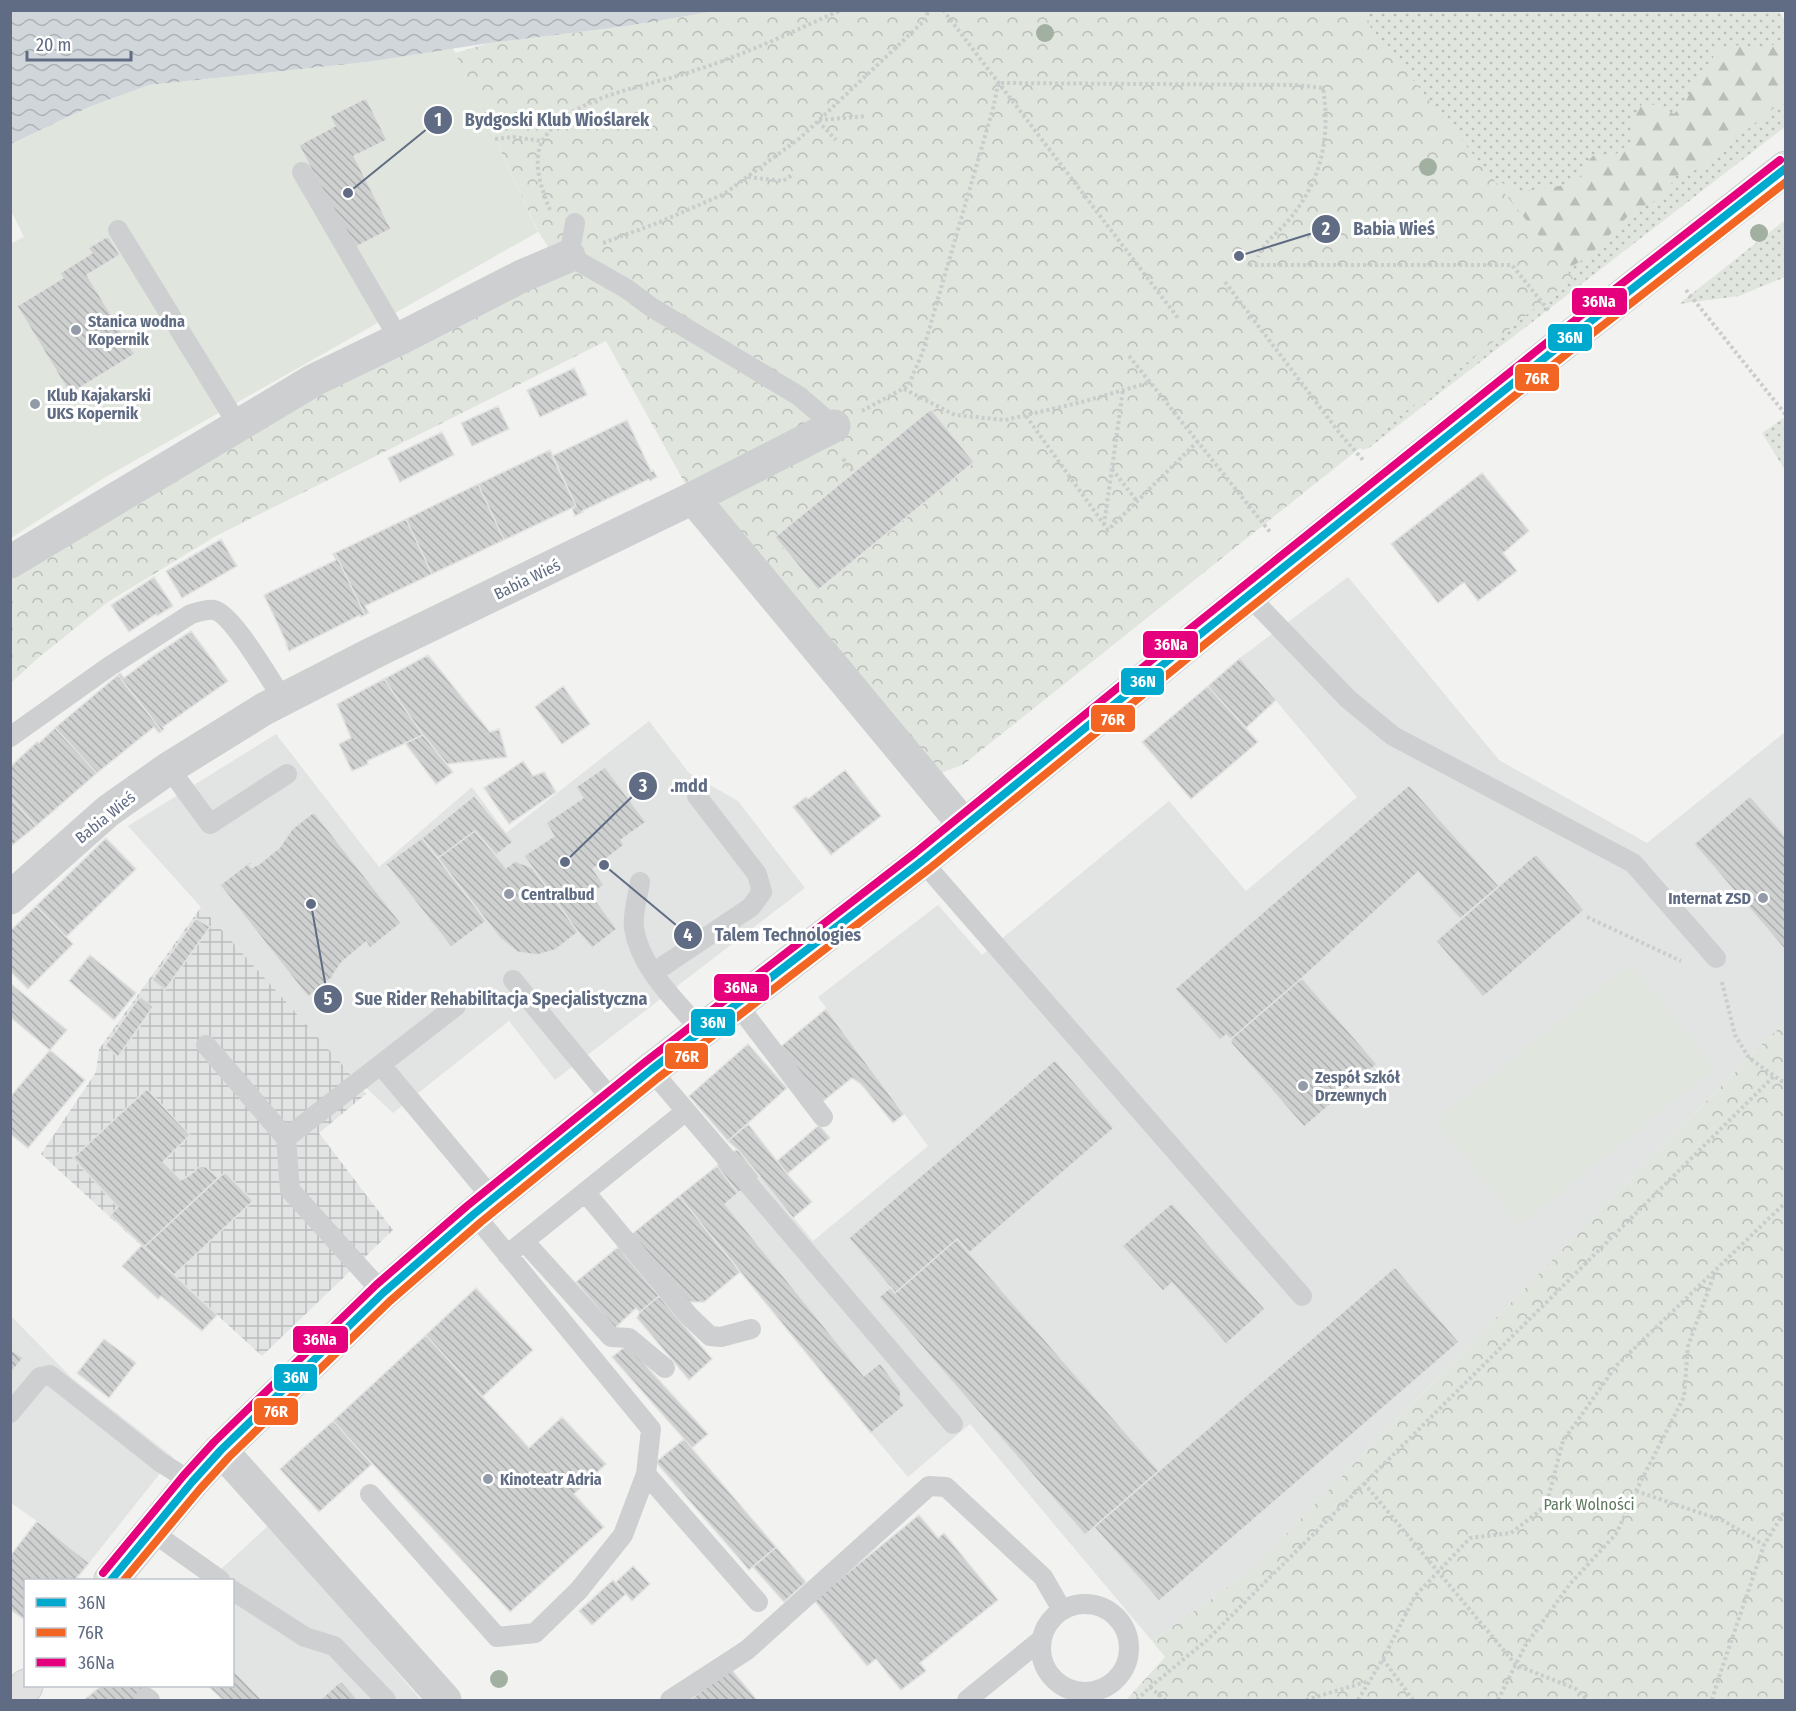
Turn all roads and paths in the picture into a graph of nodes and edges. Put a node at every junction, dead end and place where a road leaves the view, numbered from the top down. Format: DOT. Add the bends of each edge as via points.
graph roads {
  1 [pos="841,10"];
  2 [pos="929,10"];
  3 [pos="943,10"];
  4 [pos="998,83"];
  5 [pos="866,116"];
  6 [pos="817,121"];
  7 [pos="495,140"];
  8 [pos="836,140"];
  9 [pos="542,141"];
  10 [pos="1785,168"];
  11 [pos="302,172"];
  12 [pos="792,175"];
  13 [pos="747,177"];
  14 [pos="575,223"];
  15 [pos="118,230"];
  16 [pos="569,255"];
  17 [pos="1258,257"];
  18 [pos="1666,263"];
  19 [pos="1249,265"];
  20 [pos="1225,282"];
  21 [pos="1551,314"];
  22 [pos="1178,318"];
  23 [pos="399,339"];
  24 [pos="1129,356"];
  25 [pos="1151,382"];
  26 [pos="903,388"];
  27 [pos="1123,390"];
  28 [pos="1785,415"];
  29 [pos="1026,416"];
  30 [pos="238,425"];
  31 [pos="834,426"];
  32 [pos="1341,435"];
  33 [pos="1198,441"];
  34 [pos="1112,469"];
  35 [pos="693,498"];
  36 [pos="1137,501"];
  37 [pos="1104,525"];
  38 [pos="1270,532"];
  39 [pos="10,562"];
  40 [pos="1249,596"];
  41 [pos="283,699"];
  42 [pos="10,737"];
  43 [pos="169,768"];
  44 [pos="287,774"];
  45 [pos="697,796"];
  46 [pos="965,826"];
  47 [pos="922,861"];
  48 [pos="640,882"];
  49 [pos="10,898"];
  50 [pos="1587,917"];
  51 [pos="1716,958"];
  52 [pos="1691,966"];
  53 [pos="653,973"];
  54 [pos="513,980"];
  55 [pos="737,1004"];
  56 [pos="456,1006"];
  57 [pos="702,1031"];
  58 [pos="206,1045"];
  59 [pos="381,1065"];
  60 [pos="651,1070"];
  61 [pos="1774,1076"];
  62 [pos="1785,1081"];
  63 [pos="613,1101"];
  64 [pos="686,1111"];
  65 [pos="822,1117"];
  66 [pos="286,1138"];
  67 [pos="585,1192"];
  68 [pos="1785,1202"];
  69 [pos="483,1206"];
  70 [pos="524,1241"];
  71 [pos="507,1255"];
  72 [pos="1716,1269"];
  73 [pos="383,1293"];
  74 [pos="1302,1296"];
  75 [pos="751,1329"];
  76 [pos="665,1368"];
  77 [pos="10,1413"];
  78 [pos="953,1424"];
  79 [pos="221,1450"];
  80 [pos="646,1474"];
  81 [pos="192,1482"];
  82 [pos="1364,1483"];
  83 [pos="1636,1491"];
  84 [pos="370,1494"];
  85 [pos="1785,1509"];
  86 [pos="151,1531"];
  87 [pos="1764,1545"];
  88 [pos="1438,1571"];
  89 [pos="113,1579"];
  90 [pos="217,1579"];
  91 [pos="234,1591"];
  92 [pos="758,1602"];
  93 [pos="1062,1610"];
  94 [pos="1042,1639"];
  95 [pos="1383,1659"];
  96 [pos="1516,1665"];
  97 [pos="1370,1681"];
  98 [pos="1150,1687"];
  99 [pos="386,1701"];
  100 [pos="444,1701"];
  101 [pos="670,1701"];
  102 [pos="968,1701"];
  103 [pos="1137,1701"];
  104 [pos="1165,1701"];
  105 [pos="1306,1701"];
  106 [pos="1358,1701"];
  107 [pos="1413,1701"];
  108 [pos="1498,1701"];
  109 [pos="1588,1701"];
  110 [pos="1712,1701"];
  1 -- 9 [label="path" via="703,68 586,105 561,120"];
  2 -- 6 [label="path" via="924,21"];
  3 -- 4 [label="path"];
  4 -- 17 [label="path" via="1323,88 1323,152 1315,179 1304,200 1263,245"];
  4 -- 22 [label="path"];
  4 -- 26 [label="path" via="922,354 908,386"];
  5 -- 6 [label="path"];
  6 -- 8 [label="path"];
  6 -- 13 [label="path"];
  7 -- 9 [label="path" via="513,136"];
  9 -- 16 [label="path" via="538,159 541,190"];
  10 -- 18 [label="street"];
  11 -- 23 [label="lane"];
  12 -- 13 [label="path" via="783,181"];
  13 -- 16 [label="path" via="724,194"];
  14 -- 16 [label="lane"];
  15 -- 30 [label="lane"];
  16 -- 23 [label="street"];
  16 -- 31 [label="lane" via="799,396"];
  18 -- 28 [label="path"];
  18 -- 40 [label="street"];
  19 -- 21 [label="path" via="1512,265"];
  20 -- 32 [label="path"];
  23 -- 30 [label="street" via="314,380"];
  24 -- 25 [label="path"];
  25 -- 27 [label="path"];
  25 -- 33 [label="path"];
  26 -- 29 [label="path" via="955,415 1005,420"];
  26 -- 31 [label="path"];
  27 -- 29 [label="path"];
  27 -- 34 [label="path"];
  29 -- 37 [label="path"];
  30 -- 39 [label="street"];
  31 -- 35 [label="street, Babia Wieś"];
  33 -- 36 [label="path"];
  33 -- 38 [label="path"];
  34 -- 36 [label="path"];
  34 -- 37 [label="path"];
  35 -- 41 [label="street, Babia Wieś"];
  35 -- 46 [label="street"];
  36 -- 37 [label="path" via="1108,530"];
  40 -- 46 [label="street"];
  40 -- 51 [label="lane" via="1348,699 1393,736 1633,863"];
  41 -- 42 [label="lane" via="224,615 214,610 202,611 191,614 110,666"];
  41 -- 43 [label="street, Babia Wieś"];
  43 -- 44 [label="lane" via="210,824"];
  43 -- 49 [label="street, Babia Wieś" via="108,811"];
  45 -- 53 [label="lane" via="757,874 762,892 751,907"];
  46 -- 47 [label="street"];
  47 -- 55 [label="street"];
  47 -- 74 [label="lane"];
  48 -- 53 [label="lane" via="634,925 639,948"];
  50 -- 52 [label="path"];
  51 -- 61 [label="path" via="1735,1035 1749,1058"];
  53 -- 57 [label="lane"];
  54 -- 63 [label="lane"];
  55 -- 57 [label="street"];
  55 -- 65 [label="lane"];
  56 -- 59 [label="lane"];
  57 -- 60 [label="street"];
  58 -- 66 [label="lane"];
  59 -- 66 [label="lane"];
  59 -- 69 [label="lane"];
  60 -- 63 [label="street"];
  60 -- 64 [label="lane"];
  61 -- 62 [label="path"];
  61 -- 82 [label="path"];
  63 -- 69 [label="street"];
  64 -- 67 [label="lane"];
  64 -- 78 [label="lane"];
  66 -- 73 [label="lane" via="290,1190"];
  67 -- 70 [label="lane"];
  67 -- 75 [label="lane" via="710,1336"];
  68 -- 72 [label="path"];
  69 -- 71 [label="lane"];
  69 -- 73 [label="street"];
  70 -- 71 [label="lane"];
  70 -- 76 [label="lane" via="611,1337 629,1338"];
  71 -- 80 [label="lane" via="651,1429"];
  72 -- 83 [label="path" via="1688,1346 1684,1397"];
  72 -- 88 [label="path" via="1616,1366 1563,1441 1546,1506 1511,1533 1470,1538"];
  73 -- 79 [label="street"];
  77 -- 81 [label="lane" via="40,1377 50,1375 160,1462"];
  79 -- 81 [label="street"];
  79 -- 100 [label="street"];
  80 -- 84 [label="lane" via="622,1535 579,1590 535,1633 498,1637"];
  80 -- 92 [label="lane"];
  81 -- 86 [label="street"];
  82 -- 88 [label="path"];
  82 -- 98 [label="path" via="1207,1640"];
  83 -- 87 [label="path" via="1724,1521"];
  83 -- 96 [label="path" via="1616,1534 1570,1584 1525,1646"];
  85 -- 87 [label="path"];
  86 -- 89 [label="street"];
  86 -- 90 [label="lane"];
  87 -- 110 [label="path"];
  88 -- 95 [label="path" via="1415,1596"];
  88 -- 96 [label="path"];
  91 -- 99 [label="lane" via="305,1637 334,1646"];
  93 -- 94 [label="lane"];
  93 -- 94 [label="lane" via="1091,1605 1117,1618 1128,1646 1120,1674 1096,1690 1066,1688 1046,1668 1041,1654"];
  93 -- 101 [label="lane" via="1043,1577 946,1488 928,1486 747,1650"];
  94 -- 102 [label="lane"];
  95 -- 97 [label="path"];
  95 -- 107 [label="path"];
  96 -- 108 [label="path"];
  96 -- 109 [label="path" via="1576,1689"];
  97 -- 105 [label="path"];
  97 -- 106 [label="path"];
  98 -- 103 [label="path"];
  98 -- 104 [label="path"];
}
